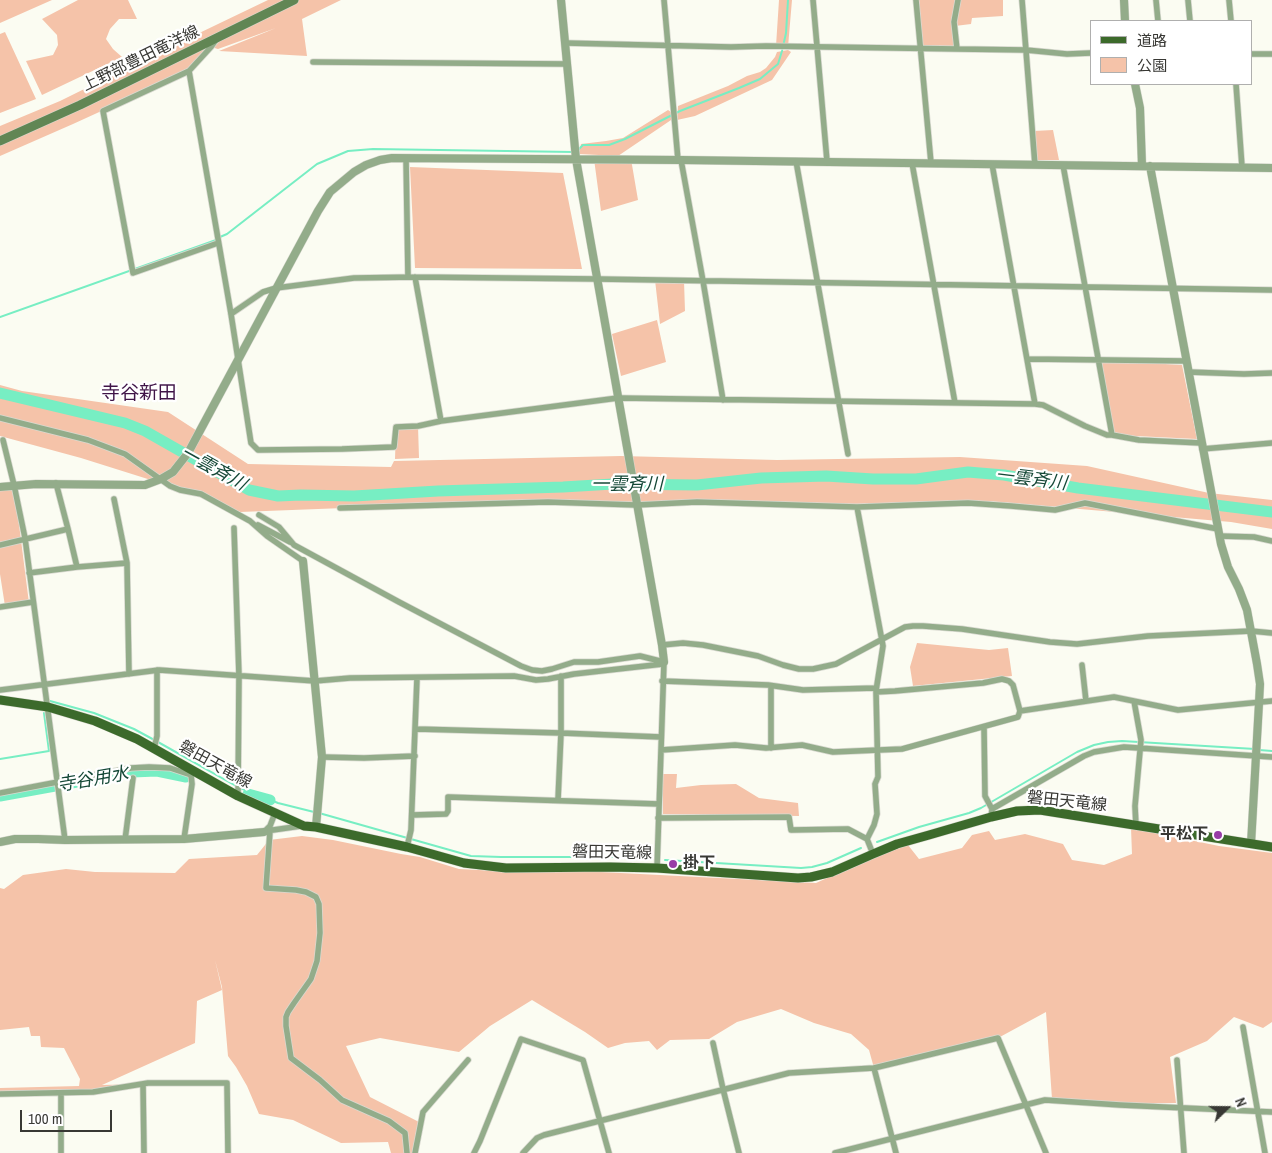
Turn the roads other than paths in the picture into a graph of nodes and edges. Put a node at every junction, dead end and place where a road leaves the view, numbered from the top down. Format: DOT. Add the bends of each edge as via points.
graph roads {
  1 [pos="294,0"];
  2 [pos="561,0"];
  3 [pos="664,0"];
  4 [pos="813,0"];
  5 [pos="916,0"];
  6 [pos="958,0"];
  7 [pos="1022,0"];
  8 [pos="1124,0"];
  9 [pos="1156,0"];
  10 [pos="1188,0"];
  11 [pos="1229,0"];
  12 [pos="1126,20"];
  13 [pos="1158,20"];
  14 [pos="1190,20"];
  15 [pos="1231,20"];
  16 [pos="216,39"];
  17 [pos="565,43"];
  18 [pos="668,45"];
  19 [pos="817,47"];
  20 [pos="921,49"];
  21 [pos="957,49"];
  22 [pos="1026,50"];
  23 [pos="1090,53"];
  24 [pos="1252,54"];
  25 [pos="1272,54"];
  26 [pos="313,62"];
  27 [pos="567,64"];
  28 [pos="188,71"];
  29 [pos="1135,85"];
  30 [pos="1236,85"];
  31 [pos="0,141"];
  32 [pos="406,158"];
  33 [pos="576,159"];
  34 [pos="679,160"];
  35 [pos="796,161"];
  36 [pos="827,161"];
  37 [pos="912,163"];
  38 [pos="931,163"];
  39 [pos="992,164"];
  40 [pos="1035,165"];
  41 [pos="1063,165"];
  42 [pos="1146,166"];
  43 [pos="1242,167"];
  44 [pos="1272,168"];
  45 [pos="218,244"];
  46 [pos="412,277"];
  47 [pos="597,279"];
  48 [pos="703,281"];
  49 [pos="818,282"];
  50 [pos="933,285"];
  51 [pos="1015,286"];
  52 [pos="1085,286"];
  53 [pos="276,288"];
  54 [pos="1172,289"];
  55 [pos="1272,290"];
  56 [pos="231,314"];
  57 [pos="1028,359"];
  58 [pos="1098,360"];
  59 [pos="238,361"];
  60 [pos="1186,361"];
  61 [pos="1188,372"];
  62 [pos="1272,373"];
  63 [pos="618,398"];
  64 [pos="723,400"];
  65 [pos="839,401"];
  66 [pos="955,403"];
  67 [pos="1035,404"];
  68 [pos="0,418"];
  69 [pos="441,421"];
  70 [pos="1112,434"];
  71 [pos="3,440"];
  72 [pos="1272,443"];
  73 [pos="1202,446"];
  74 [pos="848,454"];
  75 [pos="161,479"];
  76 [pos="56,484"];
  77 [pos="14,485"];
  78 [pos="0,488"];
  79 [pos="114,499"];
  80 [pos="636,504"];
  81 [pos="857,507"];
  82 [pos="340,508"];
  83 [pos="259,515"];
  84 [pos="250,521"];
  85 [pos="234,528"];
  86 [pos="68,529"];
  87 [pos="1218,530"];
  88 [pos="25,538"];
  89 [pos="1272,541"];
  90 [pos="0,544"];
  91 [pos="294,545"];
  92 [pos="303,561"];
  93 [pos="128,563"];
  94 [pos="77,566"];
  95 [pos="29,573"];
  96 [pos="33,602"];
  97 [pos="0,607"];
  98 [pos="1251,632"];
  99 [pos="1272,633"];
  100 [pos="882,640"];
  101 [pos="662,644"];
  102 [pos="663,663"];
  103 [pos="1082,665"];
  104 [pos="157,670"];
  105 [pos="129,674"];
  106 [pos="239,676"];
  107 [pos="561,676"];
  108 [pos="417,678"];
  109 [pos="315,681"];
  110 [pos="662,681"];
  111 [pos="44,684"];
  112 [pos="771,686"];
  113 [pos="23,687"];
  114 [pos="0,690"];
  115 [pos="876,690"];
  116 [pos="4,701"];
  117 [pos="1086,701"];
  118 [pos="1134,701"];
  119 [pos="1272,701"];
  120 [pos="1259,703"];
  121 [pos="48,707"];
  122 [pos="1020,711"];
  123 [pos="984,727"];
  124 [pos="416,729"];
  125 [pos="560,733"];
  126 [pos="661,737"];
  127 [pos="1140,745"];
  128 [pos="771,748"];
  129 [pos="154,749"];
  130 [pos="661,750"];
  131 [pos="878,751"];
  132 [pos="1256,752"];
  133 [pos="414,756"];
  134 [pos="1272,756"];
  135 [pos="322,757"];
  136 [pos="192,773"];
  137 [pos="133,778"];
  138 [pos="57,782"];
  139 [pos="0,793"];
  140 [pos="238,796"];
  141 [pos="558,800"];
  142 [pos="659,804"];
  143 [pos="990,809"];
  144 [pos="275,813"];
  145 [pos="412,815"];
  146 [pos="658,818"];
  147 [pos="304,826"];
  148 [pos="1136,826"];
  149 [pos="316,827"];
  150 [pos="267,831"];
  151 [pos="184,839"];
  152 [pos="867,839"];
  153 [pos="65,840"];
  154 [pos="125,840"];
  155 [pos="0,842"];
  156 [pos="1251,844"];
  157 [pos="407,847"];
  158 [pos="1272,847"];
  159 [pos="873,854"];
  160 [pos="657,868"];
  161 [pos="1242,1027"];
  162 [pos="713,1043"];
  163 [pos="468,1060"];
  164 [pos="1177,1060"];
  165 [pos="874,1068"];
  166 [pos="143,1084"];
  167 [pos="723,1089"];
  168 [pos="61,1093"];
  169 [pos="0,1094"];
  170 [pos="1025,1104"];
  171 [pos="1180,1108"];
  172 [pos="1258,1111"];
  173 [pos="1272,1112"];
  174 [pos="601,1121"];
  175 [pos="892,1138"];
  176 [pos="61,1153"];
  177 [pos="144,1153"];
  178 [pos="228,1153"];
  179 [pos="407,1153"];
  180 [pos="415,1153"];
  181 [pos="474,1153"];
  182 [pos="523,1153"];
  183 [pos="609,1153"];
  184 [pos="739,1153"];
  185 [pos="834,1153"];
  186 [pos="896,1153"];
  187 [pos="1046,1153"];
  188 [pos="1184,1153"];
  189 [pos="1264,1153"];
  1 -- 16 [label="main road, 上野部豊田竜洋線"];
  2 -- 17 [label="street"];
  3 -- 18 [label="street"];
  4 -- 19 [label="street"];
  5 -- 20 [label="street"];
  6 -- 21 [label="street" via="954,22"];
  7 -- 22 [label="street"];
  8 -- 12 [label="street"];
  9 -- 13 [label="street"];
  10 -- 14 [label="street"];
  11 -- 15 [label="street"];
  16 -- 28 [label="street"];
  16 -- 31 [label="main road, 上野部豊田竜洋線"];
  17 -- 18 [label="street"];
  17 -- 27 [label="street"];
  18 -- 19 [label="street"];
  18 -- 34 [label="street"];
  19 -- 20 [label="street"];
  19 -- 36 [label="street"];
  20 -- 21 [label="street"];
  20 -- 38 [label="street"];
  21 -- 22 [label="street"];
  22 -- 23 [label="street"];
  22 -- 40 [label="street"];
  24 -- 25 [label="street"];
  26 -- 27 [label="street"];
  27 -- 33 [label="street"];
  28 -- 45 [label="street"];
  28 -- 45 [label="street" via="103,111 133,273"];
  29 -- 42 [label="street"];
  30 -- 43 [label="street"];
  32 -- 33 [label="street"];
  32 -- 46 [label="street"];
  32 -- 53 [label="street" via="366,165 330,192"];
  33 -- 34 [label="street"];
  33 -- 47 [label="street"];
  34 -- 35 [label="street"];
  34 -- 48 [label="street"];
  35 -- 36 [label="street"];
  35 -- 49 [label="street"];
  36 -- 37 [label="street"];
  37 -- 38 [label="street"];
  37 -- 50 [label="street"];
  38 -- 39 [label="street"];
  39 -- 40 [label="street"];
  39 -- 51 [label="street"];
  40 -- 41 [label="street"];
  41 -- 42 [label="street"];
  41 -- 52 [label="street"];
  42 -- 43 [label="street"];
  42 -- 54 [label="street"];
  43 -- 44 [label="street"];
  45 -- 56 [label="street"];
  46 -- 47 [label="street"];
  46 -- 53 [label="street" via="354,278"];
  46 -- 69 [label="street"];
  47 -- 48 [label="street"];
  47 -- 63 [label="street"];
  48 -- 49 [label="street"];
  48 -- 64 [label="street"];
  49 -- 50 [label="street"];
  49 -- 65 [label="street"];
  50 -- 51 [label="street"];
  50 -- 66 [label="street"];
  51 -- 52 [label="street"];
  51 -- 57 [label="street"];
  52 -- 54 [label="street"];
  52 -- 58 [label="street"];
  53 -- 56 [label="street" via="263,292"];
  53 -- 59 [label="street"];
  54 -- 55 [label="street"];
  54 -- 60 [label="street"];
  56 -- 59 [label="street"];
  57 -- 58 [label="street"];
  57 -- 67 [label="street"];
  58 -- 60 [label="street"];
  58 -- 70 [label="street"];
  59 -- 69 [label="street" via="251,443 258,450 394,447 396,427"];
  59 -- 75 [label="street" via="188,454 173,472"];
  60 -- 61 [label="street"];
  61 -- 62 [label="street"];
  61 -- 73 [label="street"];
  63 -- 64 [label="street"];
  63 -- 69 [label="street"];
  63 -- 80 [label="street"];
  64 -- 65 [label="street"];
  65 -- 66 [label="street"];
  65 -- 74 [label="street"];
  66 -- 67 [label="street"];
  67 -- 70 [label="street" via="1044,405 1107,435"];
  68 -- 75 [label="street" via="88,440 125,454"];
  70 -- 73 [label="street"];
  71 -- 77 [label="street"];
  72 -- 73 [label="street"];
  73 -- 87 [label="street"];
  75 -- 76 [label="street" via="145,485"];
  75 -- 84 [label="street" via="180,490 201,494"];
  76 -- 77 [label="street"];
  76 -- 86 [label="street"];
  77 -- 78 [label="street"];
  77 -- 88 [label="street"];
  79 -- 93 [label="street"];
  80 -- 81 [label="street" via="697,502"];
  80 -- 82 [label="street" via="548,502"];
  80 -- 101 [label="street"];
  81 -- 87 [label="street" via="968,503 1055,510 1085,503"];
  81 -- 100 [label="street"];
  83 -- 91 [label="street" via="278,527"];
  84 -- 91 [label="street"];
  84 -- 92 [label="street"];
  85 -- 106 [label="street"];
  86 -- 88 [label="street"];
  86 -- 94 [label="street"];
  87 -- 89 [label="street"];
  87 -- 98 [label="street" via="1228,567 1247,610"];
  88 -- 90 [label="street"];
  88 -- 95 [label="street"];
  91 -- 102 [label="street" via="532,670 552,669 574,662 640,656"];
  92 -- 109 [label="street"];
  93 -- 94 [label="street"];
  93 -- 105 [label="street"];
  94 -- 95 [label="street"];
  95 -- 96 [label="street"];
  96 -- 97 [label="street"];
  96 -- 111 [label="street"];
  98 -- 99 [label="street"];
  98 -- 100 [label="street" via="1148,636 1076,644 923,626 905,627"];
  98 -- 120 [label="street" via="1260,684"];
  100 -- 101 [label="street" via="836,664 813,670 703,645"];
  100 -- 115 [label="street"];
  101 -- 102 [label="street"];
  102 -- 107 [label="street"];
  102 -- 110 [label="street"];
  103 -- 117 [label="street"];
  104 -- 105 [label="street"];
  104 -- 106 [label="street"];
  104 -- 129 [label="street" via="157,736"];
  105 -- 111 [label="street"];
  106 -- 109 [label="street"];
  106 -- 140 [label="street"];
  107 -- 108 [label="street" via="536,680 514,676"];
  107 -- 125 [label="street"];
  108 -- 109 [label="street"];
  108 -- 124 [label="street"];
  109 -- 135 [label="street"];
  110 -- 112 [label="street"];
  110 -- 126 [label="street"];
  111 -- 113 [label="street"];
  111 -- 121 [label="street"];
  112 -- 115 [label="street" via="803,690"];
  112 -- 128 [label="street"];
  113 -- 114 [label="street"];
  113 -- 116 [label="street"];
  115 -- 122 [label="street" via="895,691 1002,679 1013,685"];
  115 -- 131 [label="street"];
  116 -- 121 [label="main road, 磐田天竜線"];
  117 -- 118 [label="street" via="1114,697"];
  117 -- 122 [label="street"];
  118 -- 120 [label="street" via="1178,710"];
  118 -- 127 [label="street"];
  119 -- 120 [label="street"];
  120 -- 132 [label="street"];
  121 -- 129 [label="main road, 磐田天竜線" via="95,721"];
  121 -- 138 [label="street"];
  122 -- 123 [label="street" via="1018,717"];
  123 -- 131 [label="street" via="902,749"];
  123 -- 143 [label="street" via="985,796"];
  124 -- 125 [label="street"];
  124 -- 133 [label="street"];
  125 -- 126 [label="street"];
  125 -- 141 [label="street"];
  126 -- 130 [label="street"];
  127 -- 132 [label="street"];
  127 -- 143 [label="street" via="1084,756"];
  127 -- 148 [label="street"];
  128 -- 130 [label="street" via="735,745"];
  128 -- 131 [label="street" via="802,745 833,752"];
  129 -- 136 [label="main road, 磐田天竜線"];
  130 -- 142 [label="street"];
  131 -- 152 [label="street" via="877,814"];
  132 -- 134 [label="street"];
  132 -- 156 [label="street"];
  133 -- 135 [label="street"];
  133 -- 145 [label="street"];
  135 -- 149 [label="street"];
  136 -- 138 [label="street" via="170,768 131,768"];
  136 -- 140 [label="main road, 磐田天竜線"];
  136 -- 151 [label="street"];
  137 -- 154 [label="street"];
  138 -- 139 [label="street"];
  138 -- 153 [label="street"];
  140 -- 144 [label="main road, 磐田天竜線"];
  141 -- 142 [label="street"];
  141 -- 145 [label="street" via="448,797 446,814"];
  142 -- 146 [label="street"];
  143 -- 148 [label="main road, 磐田天竜線" via="1040,810"];
  143 -- 159 [label="main road, 磐田天竜線"];
  144 -- 147 [label="main road, 磐田天竜線"];
  144 -- 150 [label="street"];
  145 -- 157 [label="street"];
  146 -- 152 [label="street" via="790,817 791,830 848,829"];
  146 -- 160 [label="street"];
  147 -- 149 [label="main road, 磐田天竜線"];
  147 -- 150 [label="street"];
  148 -- 156 [label="main road, 磐田天竜線"];
  149 -- 157 [label="main road, 磐田天竜線"];
  150 -- 151 [label="street"];
  150 -- 179 [label="street" via="266,888 306,892 316,897 318,904 320,933 317,961 311,979 286,1017 291,1058 342,1100 389,1121 405,1133"];
  151 -- 154 [label="street"];
  152 -- 159 [label="street"];
  153 -- 154 [label="street"];
  153 -- 155 [label="street" via="38,838"];
  156 -- 158 [label="main road, 磐田天竜線"];
  157 -- 160 [label="main road, 磐田天竜線" via="464,863 506,868"];
  159 -- 160 [label="main road, 磐田天竜線" via="832,872 811,877"];
  161 -- 172 [label="street"];
  162 -- 167 [label="street"];
  163 -- 180 [label="street" via="423,1112"];
  164 -- 171 [label="street"];
  165 -- 167 [label="street" via="788,1073"];
  165 -- 170 [label="street" via="998,1038"];
  165 -- 175 [label="street"];
  166 -- 168 [label="street"];
  166 -- 177 [label="street"];
  166 -- 178 [label="street" via="227,1083"];
  167 -- 174 [label="street"];
  167 -- 184 [label="street"];
  168 -- 169 [label="street"];
  168 -- 176 [label="street"];
  170 -- 171 [label="street" via="1045,1100"];
  170 -- 175 [label="street"];
  170 -- 187 [label="street"];
  171 -- 172 [label="street"];
  171 -- 188 [label="street"];
  172 -- 173 [label="street"];
  172 -- 189 [label="street"];
  174 -- 181 [label="street" via="583,1060 521,1039"];
  174 -- 182 [label="street" via="544,1135"];
  174 -- 183 [label="street"];
  175 -- 185 [label="street"];
  175 -- 186 [label="street"];
}
